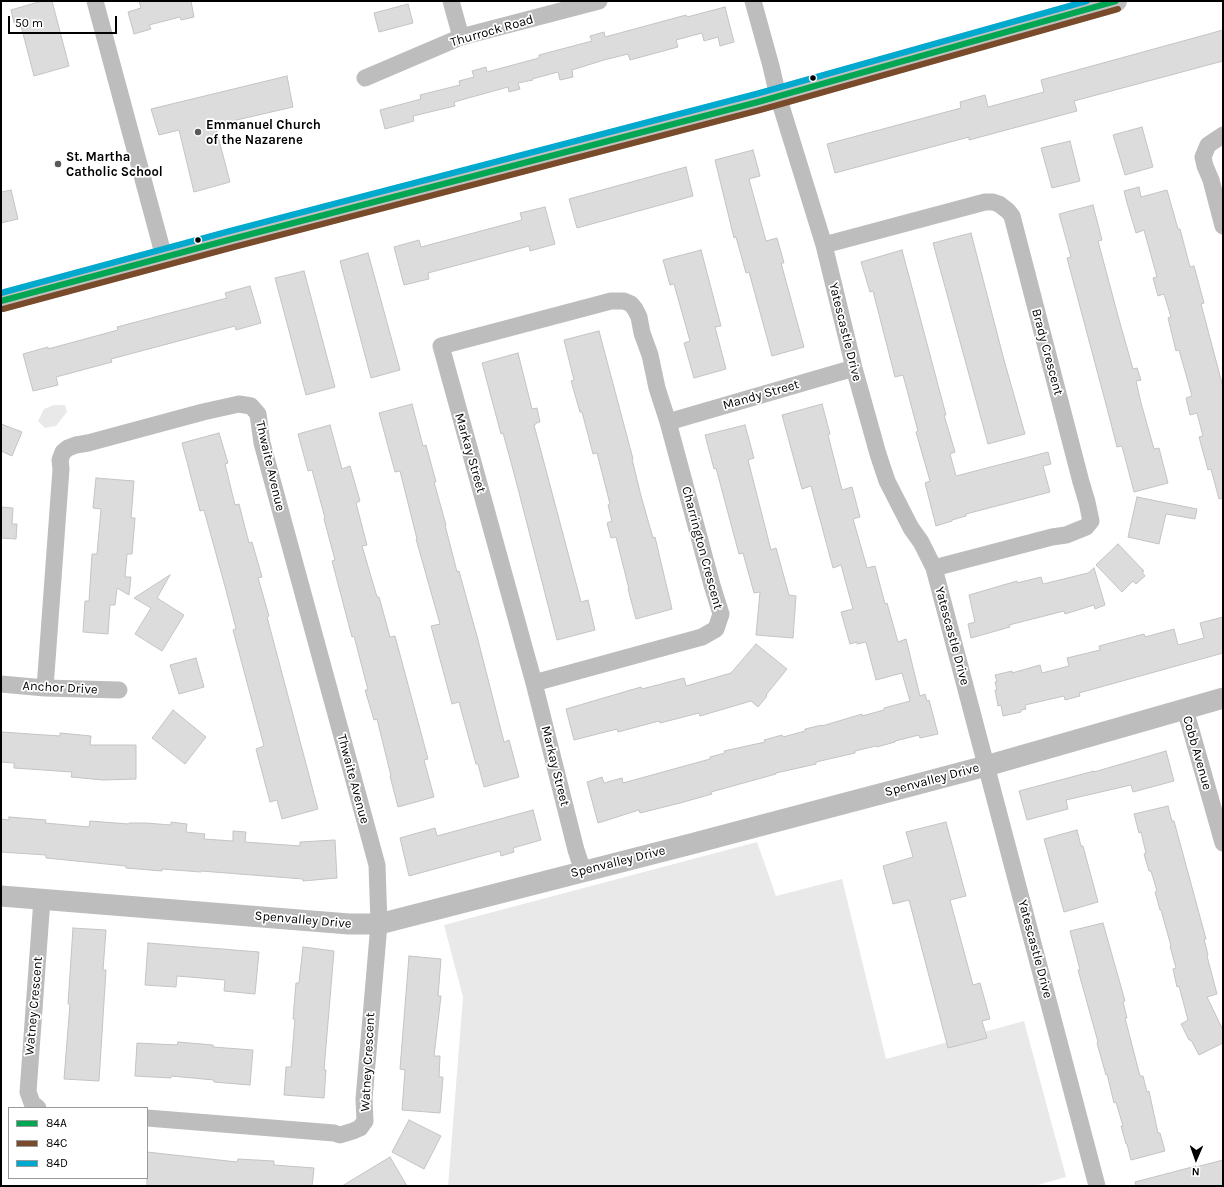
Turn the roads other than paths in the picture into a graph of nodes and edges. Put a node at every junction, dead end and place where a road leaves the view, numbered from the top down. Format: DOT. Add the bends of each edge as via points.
graph roads {
  1 [pos="94,1"];
  2 [pos="451,1"];
  3 [pos="599,1"];
  4 [pos="753,1"];
  5 [pos="1116,1"];
  6 [pos="461,38"];
  7 [pos="365,78"];
  8 [pos="778,96"];
  9 [pos="1223,135"];
  10 [pos="1223,226"];
  11 [pos="824,245"];
  12 [pos="164,257"];
  13 [pos="1,302"];
  14 [pos="854,368"];
  15 [pos="668,422"];
  16 [pos="934,568"];
  17 [pos="534,683"];
  18 [pos="1,684"];
  19 [pos="45,688"];
  20 [pos="119,690"];
  21 [pos="1223,698"];
  22 [pos="1185,709"];
  23 [pos="986,766"];
  24 [pos="1223,843"];
  25 [pos="583,871"];
  26 [pos="1,896"];
  27 [pos="42,899"];
  28 [pos="378,924"];
  29 [pos="36,1107"];
  30 [pos="148,1118"];
  31 [pos="1097,1186"];
  1 -- 12 [label="street"];
  2 -- 6 [label="street"];
  3 -- 6 [label="street, Thurrock Road"];
  4 -- 8 [label="street, Yatescastle Drive"];
  5 -- 8 [label="main road"];
  6 -- 7 [label="street, Thurrock Road"];
  8 -- 11 [label="street, Yatescastle Drive"];
  8 -- 12 [label="main road"];
  9 -- 10 [label="street" via="1208,145 1204,157"];
  11 -- 14 [label="street, Yatescastle Drive"];
  11 -- 16 [label="street, Brady Crescent" via="985,202 999,204 1012,216 1091,521 1086,527 1066,535"];
  12 -- 13 [label="main road"];
  14 -- 15 [label="street, Mandy Street"];
  14 -- 16 [label="street, Yatescastle Drive" via="887,481"];
  15 -- 17 [label="street, Charrington Crescent" via="721,614 716,629 685,643"];
  15 -- 17 [label="street, Markay Street" via="639,317 635,308 624,301 611,301 440,346"];
  16 -- 23 [label="street, Yatescastle Drive"];
  17 -- 25 [label="street, Markay Street"];
  18 -- 19 [label="street, Anchor Drive"];
  19 -- 20 [label="street, Anchor Drive"];
  19 -- 28 [label="street, Thwaite Avenue" via="60,460 63,452 76,444 203,412 239,404 251,406 258,414 262,443 377,865"];
  21 -- 22 [label="street, Spenvalley Drive"];
  22 -- 23 [label="street, Spenvalley Drive"];
  22 -- 24 [label="street, Cobb Avenue"];
  23 -- 25 [label="street, Spenvalley Drive"];
  23 -- 31 [label="street, Yatescastle Drive"];
  25 -- 28 [label="street, Spenvalley Drive"];
  26 -- 27 [label="street, Spenvalley Drive"];
  27 -- 28 [label="street, Spenvalley Drive" via="349,924"];
  27 -- 29 [label="street, Watney Crescent" via="28,1092 32,1104"];
  28 -- 30 [label="street, Watney Crescent" via="364,1099 365,1121 360,1128 349,1134 340,1135"];
}
